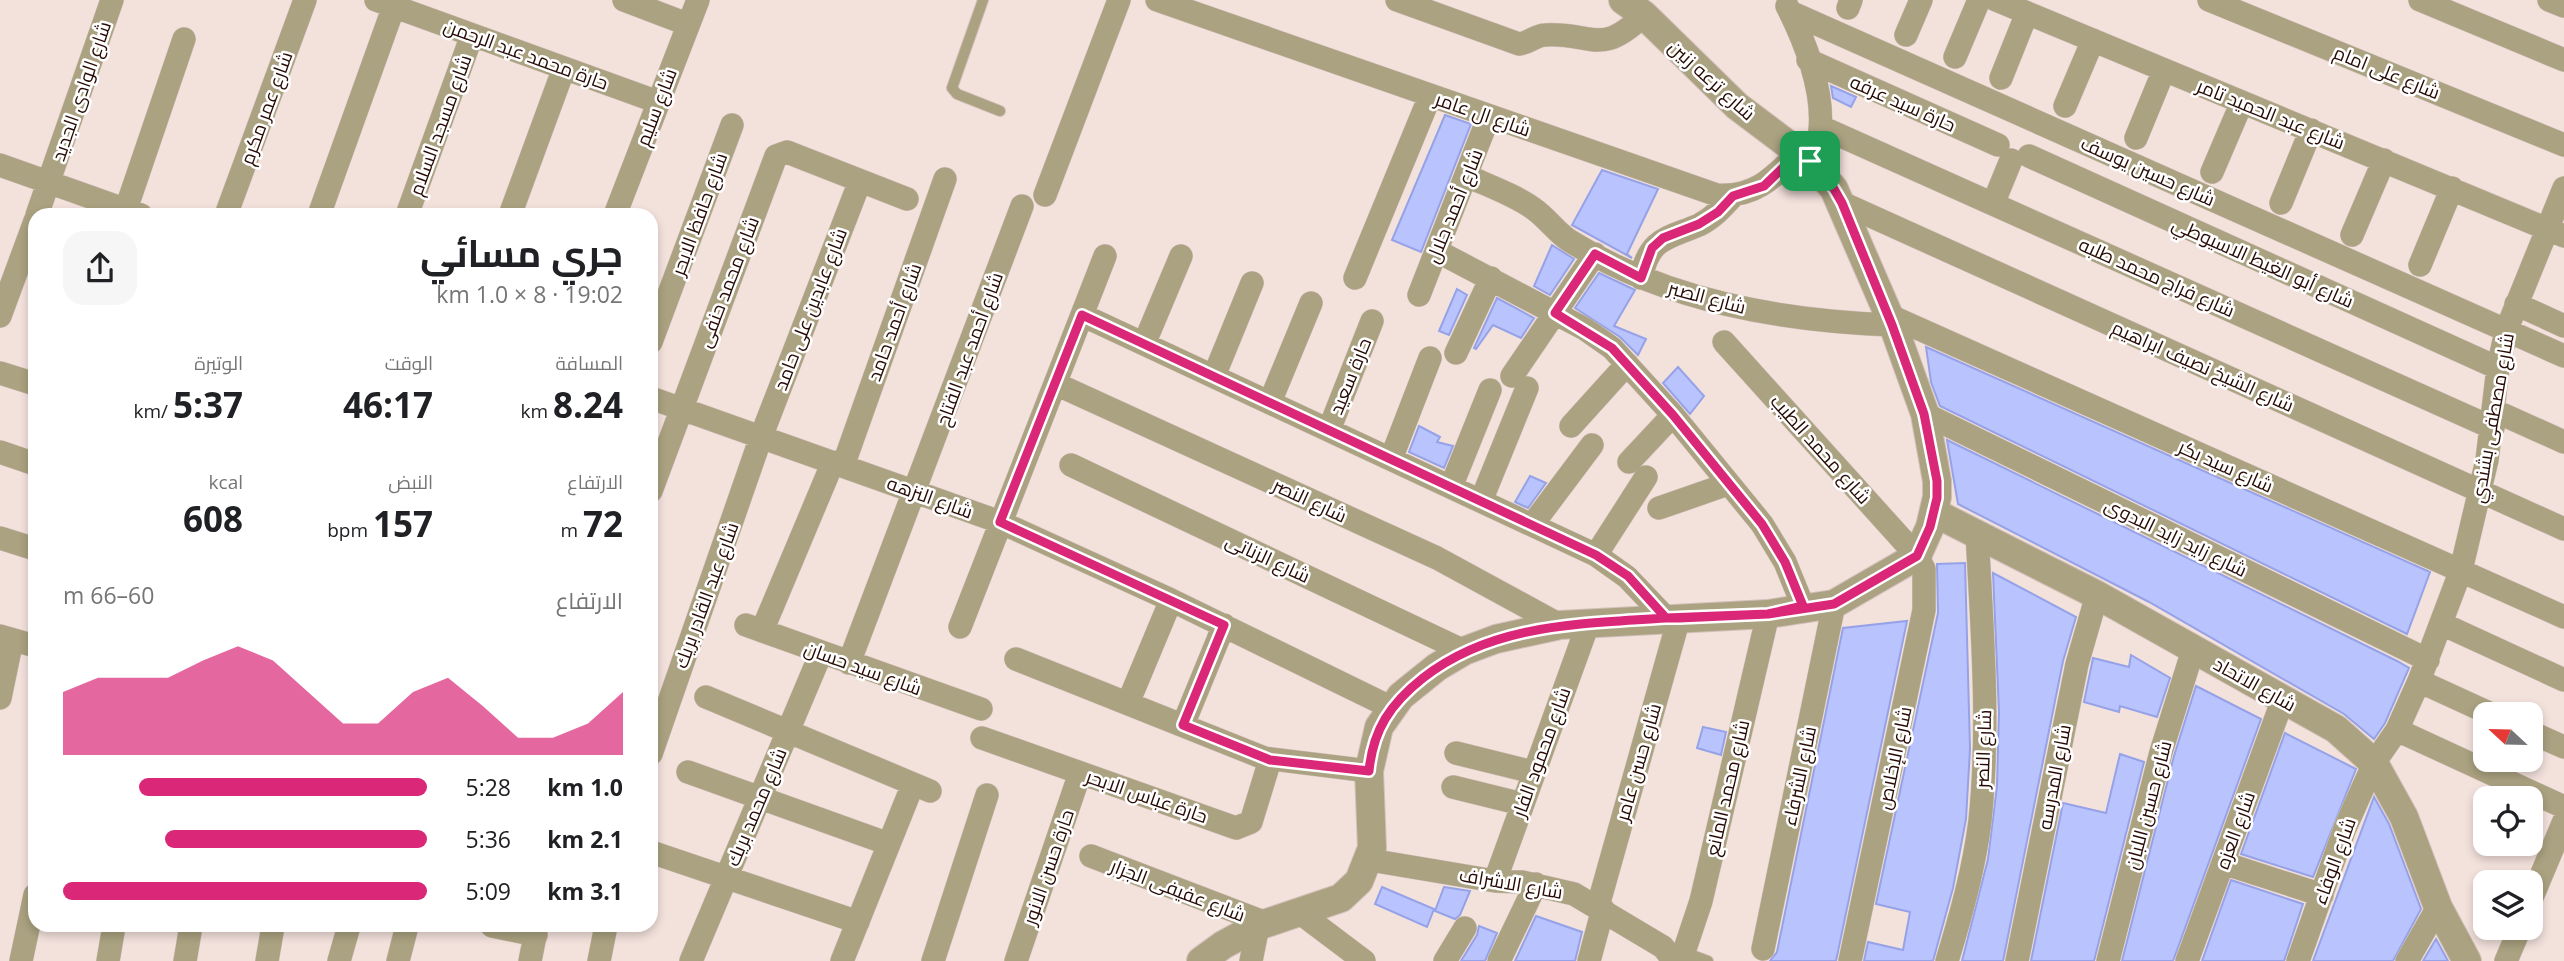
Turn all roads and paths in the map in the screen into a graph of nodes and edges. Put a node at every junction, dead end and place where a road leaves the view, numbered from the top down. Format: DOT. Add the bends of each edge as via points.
graph roads {
  1 [pos="112,0"];
  2 [pos="305,0"];
  3 [pos="698,0"];
  4 [pos="983,0"];
  5 [pos="1119,0"];
  6 [pos="1157,0"];
  7 [pos="1397,0"];
  8 [pos="1921,0"];
  9 [pos="1979,0"];
  10 [pos="1996,0"];
  11 [pos="2209,0"];
  12 [pos="2420,0"];
  13 [pos="2549,0"];
  14 [pos="629,1"];
  15 [pos="385,3"];
  16 [pos="1636,5"];
  17 [pos="1787,6"];
  18 [pos="2564,6"];
  19 [pos="2027,13"];
  20 [pos="687,24"];
  21 [pos="472,35"];
  22 [pos="1906,35"];
  23 [pos="184,39"];
  24 [pos="2093,40"];
  25 [pos="1955,57"];
  26 [pos="1808,60"];
  27 [pos="2564,60"];
  28 [pos="564,68"];
  29 [pos="2164,70"];
  30 [pos="2001,78"];
  31 [pos="1430,96"];
  32 [pos="658,102"];
  33 [pos="2242,102"];
  34 [pos="2065,106"];
  35 [pos="1000,111"];
  36 [pos="1489,117"];
  37 [pos="732,125"];
  38 [pos="1821,127"];
  39 [pos="2311,130"];
  40 [pos="2136,138"];
  41 [pos="2564,145"];
  42 [pos="2013,154"];
  43 [pos="1805,157"];
  44 [pos="2384,160"];
  45 [pos="0,165"];
  46 [pos="2212,172"];
  47 [pos="1467,176"];
  48 [pos="945,179"];
  49 [pos="860,181"];
  50 [pos="49,183"];
  51 [pos="2452,188"];
  52 [pos="2564,188"];
  53 [pos="1045,195"];
  54 [pos="1733,196"];
  55 [pos="907,199"];
  56 [pos="1842,203"];
  57 [pos="2281,203"];
  58 [pos="1993,204"];
  59 [pos="1022,206"];
  60 [pos="40,208"];
  61 [pos="116,208"];
  62 [pos="132,208"];
  63 [pos="229,208"];
  64 [pos="321,208"];
  65 [pos="410,208"];
  66 [pos="513,208"];
  67 [pos="618,208"];
  68 [pos="2555,232"];
  69 [pos="2352,235"];
  70 [pos="28,240"];
  71 [pos="1437,251"];
  72 [pos="1595,254"];
  73 [pos="1105,256"];
  74 [pos="1181,256"];
  75 [pos="2420,265"];
  76 [pos="1354,278"];
  77 [pos="1491,278"];
  78 [pos="1641,278"];
  79 [pos="1252,284"];
  80 [pos="1419,295"];
  81 [pos="1311,303"];
  82 [pos="2516,304"];
  83 [pos="1555,313"];
  84 [pos="1082,315"];
  85 [pos="0,316"];
  86 [pos="1890,320"];
  87 [pos="1372,321"];
  88 [pos="658,323"];
  89 [pos="2564,326"];
  90 [pos="2506,331"];
  91 [pos="1724,342"];
  92 [pos="1144,344"];
  93 [pos="1456,353"];
  94 [pos="2564,356"];
  95 [pos="1430,358"];
  96 [pos="1627,364"];
  97 [pos="2498,368"];
  98 [pos="0,373"];
  99 [pos="1214,376"];
  100 [pos="28,382"];
  101 [pos="1056,384"];
  102 [pos="1490,390"];
  103 [pos="658,400"];
  104 [pos="1270,402"];
  105 [pos="681,408"];
  106 [pos="1924,414"];
  107 [pos="1673,415"];
  108 [pos="2494,420"];
  109 [pos="1571,426"];
  110 [pos="1329,430"];
  111 [pos="761,437"];
  112 [pos="2564,442"];
  113 [pos="1592,445"];
  114 [pos="0,452"];
  115 [pos="1391,459"];
  116 [pos="28,462"];
  117 [pos="838,464"];
  118 [pos="1071,465"];
  119 [pos="658,472"];
  120 [pos="1728,484"];
  121 [pos="1451,487"];
  122 [pos="2481,491"];
  123 [pos="916,492"];
  124 [pos="1481,501"];
  125 [pos="1659,508"];
  126 [pos="1935,513"];
  127 [pos="1000,522"];
  128 [pos="1532,525"];
  129 [pos="2564,529"];
  130 [pos="1977,533"];
  131 [pos="0,538"];
  132 [pos="28,547"];
  133 [pos="1596,555"];
  134 [pos="1917,556"];
  135 [pos="2461,570"];
  136 [pos="2097,595"];
  137 [pos="1171,600"];
  138 [pos="1834,604"];
  139 [pos="1803,606"];
  140 [pos="1768,614"];
  141 [pos="2564,617"];
  142 [pos="1672,618"];
  143 [pos="1588,624"];
  144 [pos="2442,624"];
  145 [pos="1224,625"];
  146 [pos="1560,625"];
  147 [pos="960,626"];
  148 [pos="754,628"];
  149 [pos="6,638"];
  150 [pos="28,644"];
  151 [pos="2193,650"];
  152 [pos="1464,651"];
  153 [pos="821,653"];
  154 [pos="1016,659"];
  155 [pos="849,663"];
  156 [pos="2424,671"];
  157 [pos="2564,680"];
  158 [pos="706,697"];
  159 [pos="0,698"];
  160 [pos="2283,699"];
  161 [pos="2473,702"];
  162 [pos="1128,703"];
  163 [pos="1390,707"];
  164 [pos="981,709"];
  165 [pos="1183,725"];
  166 [pos="2397,730"];
  167 [pos="788,731"];
  168 [pos="658,734"];
  169 [pos="982,738"];
  170 [pos="2543,738"];
  171 [pos="2564,747"];
  172 [pos="1456,753"];
  173 [pos="1270,760"];
  174 [pos="2374,763"];
  175 [pos="1369,771"];
  176 [pos="688,772"];
  177 [pos="1533,772"];
  178 [pos="1080,773"];
  179 [pos="1453,787"];
  180 [pos="988,795"];
  181 [pos="760,798"];
  182 [pos="1522,804"];
  183 [pos="2564,807"];
  184 [pos="2564,821"];
  185 [pos="889,844"];
  186 [pos="658,854"];
  187 [pos="1091,856"];
  188 [pos="1370,860"];
  189 [pos="2223,863"];
  190 [pos="2543,871"];
  191 [pos="726,877"];
  192 [pos="1495,881"];
  193 [pos="1536,884"];
  194 [pos="2322,895"];
  195 [pos="2438,907"];
  196 [pos="1600,908"];
  197 [pos="1299,912"];
  198 [pos="858,922"];
  199 [pos="1262,925"];
  200 [pos="28,926"];
  201 [pos="1465,929"];
  202 [pos="113,932"];
  203 [pos="190,932"];
  204 [pos="273,932"];
  205 [pos="347,932"];
  206 [pos="405,932"];
  207 [pos="537,932"];
  208 [pos="605,932"];
  209 [pos="2515,940"];
  210 [pos="1762,955"];
  211 [pos="1353,958"];
  212 [pos="1675,958"];
  213 [pos="20,961"];
  214 [pos="108,961"];
  215 [pos="185,961"];
  216 [pos="267,961"];
  217 [pos="340,961"];
  218 [pos="398,961"];
  219 [pos="530,961"];
  220 [pos="598,961"];
  221 [pos="691,961"];
  222 [pos="842,961"];
  223 [pos="933,961"];
  224 [pos="1016,961"];
  225 [pos="1201,961"];
  226 [pos="1251,961"];
  227 [pos="1445,961"];
  228 [pos="1499,961"];
  229 [pos="1589,961"];
  230 [pos="1708,961"];
  231 [pos="1850,961"];
  232 [pos="1947,961"];
  233 [pos="2017,961"];
  234 [pos="2108,961"];
  235 [pos="2187,961"];
  236 [pos="2298,961"];
  237 [pos="2407,961"];
  238 [pos="2468,961"];
  239 [pos="2506,961"];
  1 -- 50 [label="street, شارع الوادى الجديد"];
  2 -- 63 [label="street, شارع عمر مكرم"];
  3 -- 20 [label="street, شارع سليم"];
  4 -- 35 [label="lane" via="951,84 957,94"];
  5 -- 53 [label="street"];
  6 -- 31 [label="street, شارع ال عامر"];
  7 -- 16 [label="street" via="1519,44 1543,35 1600,41 1624,32"];
  8 -- 22 [label="street"];
  9 -- 25 [label="street"];
  10 -- 19 [label="street, شارع عبد الحميد تامر"];
  11 -- 41 [label="street, شارع على امام"];
  12 -- 27 [label="street"];
  13 -- 18 [label="street"];
  14 -- 20 [label="street"];
  15 -- 21 [label="street, حارة محمد عبد الرحمن"];
  15 -- 64 [label="street"];
  16 -- 43 [label="street, شارع ترعه زنين" via="1737,106"];
  17 -- 26 [label="street"];
  17 -- 90 [label="street, شارع حسين يوسف"];
  19 -- 24 [label="street, شارع عبد الحميد تامر"];
  19 -- 30 [label="street"];
  20 -- 32 [label="street, شارع سليم"];
  21 -- 28 [label="street, حارة محمد عبد الرحمن"];
  21 -- 65 [label="street, شارع مسجد السلام"];
  23 -- 62 [label="street"];
  24 -- 29 [label="street, شارع عبد الحميد تامر"];
  24 -- 34 [label="street"];
  26 -- 38 [label="street"];
  26 -- 42 [label="street, حارة سيد عرفه"];
  28 -- 32 [label="street, حارة محمد عبد الرحمن"];
  28 -- 66 [label="street"];
  29 -- 33 [label="street, شارع عبد الحميد تامر"];
  29 -- 40 [label="street"];
  31 -- 36 [label="street, شارع ال عامر"];
  31 -- 76 [label="street"];
  32 -- 67 [label="street, شارع سليم"];
  33 -- 39 [label="street, شارع عبد الحميد تامر"];
  33 -- 46 [label="street"];
  36 -- 47 [label="street, شارع أحمد جلال"];
  36 -- 54 [label="street, شارع ال عامر" via="1717,195"];
  37 -- 88 [label="street, شارع حافظ الابحر"];
  38 -- 43 [label="street"];
  38 -- 58 [label="street, شارع فراج محمد طلبه"];
  39 -- 44 [label="street, شارع عبد الحميد تامر"];
  39 -- 57 [label="street"];
  42 -- 58 [label="street"];
  42 -- 97 [label="street, شارع أبو الغيط الاسيوطي"];
  43 -- 54 [label="street" via="1764,186"];
  43 -- 56 [label="street, شارع ترعه زنين"];
  44 -- 51 [label="street, شارع عبد الحميد تامر"];
  44 -- 69 [label="street"];
  45 -- 50 [label="street"];
  47 -- 71 [label="street, شارع أحمد جلال"];
  47 -- 72 [label="street, شارع الصبر" via="1526,204 1568,240"];
  48 -- 117 [label="street, شارع أحمد حامد"];
  49 -- 55 [label="street"];
  49 -- 105 [label="street, شارع محمد حنفى" via="787,152 776,156"];
  49 -- 111 [label="street, شارع عابدين على حامد"];
  50 -- 60 [label="street, شارع الوادى الجديد"];
  50 -- 61 [label="street"];
  51 -- 68 [label="street, شارع عبد الحميد تامر"];
  51 -- 75 [label="street"];
  52 -- 68 [label="street, شارع مصطفى بشندي"];
  54 -- 78 [label="street" via="1718,212 1652,248"];
  56 -- 86 [label="street, شارع ترعه زنين"];
  56 -- 122 [label="street, شارع الشيخ نصيف ابراهيم"];
  58 -- 108 [label="street, شارع فراج محمد طلبه"];
  59 -- 123 [label="street, شارع أحمد عبد الفتاح"];
  68 -- 82 [label="street, شارع مصطفى بشندي"];
  70 -- 85 [label="street"];
  71 -- 77 [label="street"];
  71 -- 80 [label="street, شارع أحمد جلال"];
  72 -- 78 [label="street, شارع الصبر"];
  72 -- 83 [label="street"];
  73 -- 84 [label="street"];
  74 -- 92 [label="street"];
  77 -- 83 [label="street"];
  77 -- 93 [label="street"];
  78 -- 86 [label="street, شارع الصبر" via="1698,297 1826,323"];
  79 -- 99 [label="street"];
  81 -- 104 [label="street"];
  82 -- 89 [label="street"];
  82 -- 90 [label="street, شارع مصطفى بشندي"];
  83 -- 96 [label="street" via="1604,341"];
  83 -- 124 [label="street" via="1520,382"];
  84 -- 92 [label="street"];
  84 -- 101 [label="street"];
  86 -- 106 [label="street, شارع ترعه زنين"];
  86 -- 135 [label="street, شارع سيد بكر"];
  87 -- 110 [label="street, حارة سعيد"];
  90 -- 94 [label="street, شارع حسين يوسف"];
  90 -- 97 [label="street, شارع مصطفى بشندي"];
  91 -- 134 [label="street, شارع محمد الطيب"];
  92 -- 99 [label="street"];
  95 -- 115 [label="street"];
  96 -- 107 [label="street"];
  96 -- 109 [label="street"];
  97 -- 108 [label="street, شارع مصطفى بشندي"];
  98 -- 100 [label="street"];
  99 -- 104 [label="street"];
  101 -- 127 [label="street"];
  101 -- 146 [label="street, شارع النصر" via="1437,558"];
  102 -- 121 [label="street"];
  103 -- 105 [label="street, شارع النزهه"];
  104 -- 110 [label="street"];
  105 -- 111 [label="street, شارع النزهه"];
  105 -- 119 [label="street, شارع محمد حنفى"];
  106 -- 126 [label="street, شارع ترعه زنين" via="1937,481"];
  106 -- 156 [label="street, شارع زايد زايد البدوى"];
  107 -- 120 [label="street"];
  107 -- 133 [label="street" via="1638,469"];
  108 -- 112 [label="street, شارع فراج محمد طلبه"];
  108 -- 122 [label="street, شارع مصطفى بشندي"];
  110 -- 115 [label="street"];
  111 -- 117 [label="street, شارع النزهه"];
  111 -- 168 [label="street, شارع عبد القادر بريك"];
  113 -- 128 [label="street"];
  114 -- 116 [label="street"];
  115 -- 121 [label="street"];
  117 -- 123 [label="street, شارع النزهه"];
  117 -- 148 [label="street, شارع أحمد حامد"];
  118 -- 152 [label="street, شارع الزناتى"];
  120 -- 125 [label="street"];
  120 -- 139 [label="street" via="1777,547"];
  121 -- 124 [label="street"];
  122 -- 129 [label="street, شارع الشيخ نصيف ابراهيم"];
  122 -- 135 [label="street, شارع مصطفى بشندي"];
  123 -- 127 [label="street, شارع النزهه"];
  123 -- 155 [label="street, شارع أحمد عبد الفتاح"];
  124 -- 128 [label="street"];
  126 -- 130 [label="street, شارع الاتحاد"];
  126 -- 134 [label="street, شارع ترعه زنين"];
  127 -- 137 [label="street, شارع النزهه"];
  127 -- 147 [label="street"];
  128 -- 133 [label="street"];
  130 -- 136 [label="street, شارع الاتحاد"];
  130 -- 232 [label="street, شارع النصر" via="1984,777 1972,868"];
  131 -- 132 [label="street"];
  133 -- 142 [label="street" via="1628,576"];
  134 -- 138 [label="street"];
  134 -- 231 [label="street, شارع الإخلاص" via="1924,569 1924,610"];
  135 -- 141 [label="street, شارع سيد بكر"];
  135 -- 144 [label="street, شارع مصطفى بشندي"];
  136 -- 151 [label="street, شارع الاتحاد"];
  136 -- 233 [label="street, شارع المدرسه" via="2077,664"];
  137 -- 145 [label="street, شارع النزهه"];
  137 -- 162 [label="street"];
  138 -- 139 [label="street"];
  138 -- 210 [label="street, شارع الشرفاء"];
  139 -- 140 [label="street"];
  140 -- 142 [label="street"];
  140 -- 212 [label="street, شارع محمد المانع" via="1701,901"];
  142 -- 143 [label="street"];
  142 -- 196 [label="street, شارع حسن عامر"];
  143 -- 146 [label="street"];
  143 -- 177 [label="street, شارع محمود الفار"];
  144 -- 156 [label="street, شارع مصطفى بشندي"];
  144 -- 157 [label="street"];
  145 -- 163 [label="street, شارع النزهه"];
  145 -- 165 [label="street"];
  146 -- 152 [label="street"];
  148 -- 153 [label="street, شارع سيد حسان"];
  149 -- 150 [label="street"];
  149 -- 159 [label="street"];
  151 -- 160 [label="street, شارع الاتحاد"];
  151 -- 234 [label="street, شارع حسين اللبان" via="2161,752"];
  152 -- 163 [label="street" via="1437,667"];
  153 -- 155 [label="street, شارع سيد حسان"];
  153 -- 167 [label="street, شارع محمد بريك"];
  154 -- 162 [label="street"];
  155 -- 164 [label="street, شارع سيد حسان"];
  156 -- 161 [label="street, شارع زايد زايد البدوى"];
  156 -- 166 [label="street, شارع مصطفى بشندي"];
  158 -- 167 [label="street"];
  160 -- 174 [label="street, شارع الاتحاد" via="2336,729"];
  160 -- 189 [label="street, شارع العزه"];
  162 -- 165 [label="street"];
  163 -- 175 [label="street" via="1371,748"];
  165 -- 173 [label="street"];
  166 -- 174 [label="street, شارع مصطفى بشندي"];
  166 -- 183 [label="street"];
  167 -- 181 [label="street, شارع محمد بريك"];
  167 -- 185 [label="street" via="922,787"];
  169 -- 178 [label="street, حارة عباس الابحر"];
  170 -- 171 [label="street"];
  172 -- 177 [label="street"];
  173 -- 175 [label="street"];
  173 -- 178 [label="street, حارة عباس الابحر" via="1251,822 1242,828"];
  174 -- 194 [label="street, شارع الوفاء"];
  174 -- 195 [label="street, شارع الاتحاد" via="2404,817"];
  175 -- 188 [label="street"];
  176 -- 181 [label="street"];
  177 -- 182 [label="street, شارع محمود الفار"];
  178 -- 224 [label="street, حارة حسن الانور"];
  179 -- 182 [label="street"];
  180 -- 223 [label="street"];
  181 -- 185 [label="street"];
  181 -- 191 [label="street, شارع محمد بريك"];
  182 -- 192 [label="street, شارع محمود الفار"];
  184 -- 190 [label="street"];
  185 -- 198 [label="street"];
  186 -- 191 [label="street"];
  187 -- 199 [label="street, شارع عفيفى الجزار"];
  188 -- 192 [label="street, شارع الاشراف"];
  188 -- 197 [label="street" via="1359,881 1341,898"];
  189 -- 194 [label="street"];
  189 -- 235 [label="street, شارع العزه"];
  191 -- 198 [label="street"];
  191 -- 221 [label="street, شارع محمد بريك"];
  192 -- 193 [label="street, شارع الاشراف"];
  193 -- 196 [label="street, شارع الاشراف" via="1574,894"];
  193 -- 228 [label="street"];
  194 -- 236 [label="street, شارع الوفاء"];
  195 -- 237 [label="street"];
  195 -- 238 [label="street, شارع الاتحاد"];
  196 -- 212 [label="street, شارع الاشراف"];
  196 -- 229 [label="street, شارع حسن عامر"];
  197 -- 199 [label="street"];
  197 -- 211 [label="street"];
  198 -- 222 [label="street"];
  199 -- 225 [label="street"];
  199 -- 226 [label="street"];
  200 -- 213 [label="street"];
  201 -- 227 [label="street"];
  202 -- 214 [label="street"];
  203 -- 215 [label="street"];
  204 -- 216 [label="street"];
  205 -- 217 [label="street"];
  206 -- 218 [label="street"];
  207 -- 219 [label="street"];
  208 -- 220 [label="street"];
  209 -- 239 [label="street"];
  212 -- 230 [label="lane"];
}
